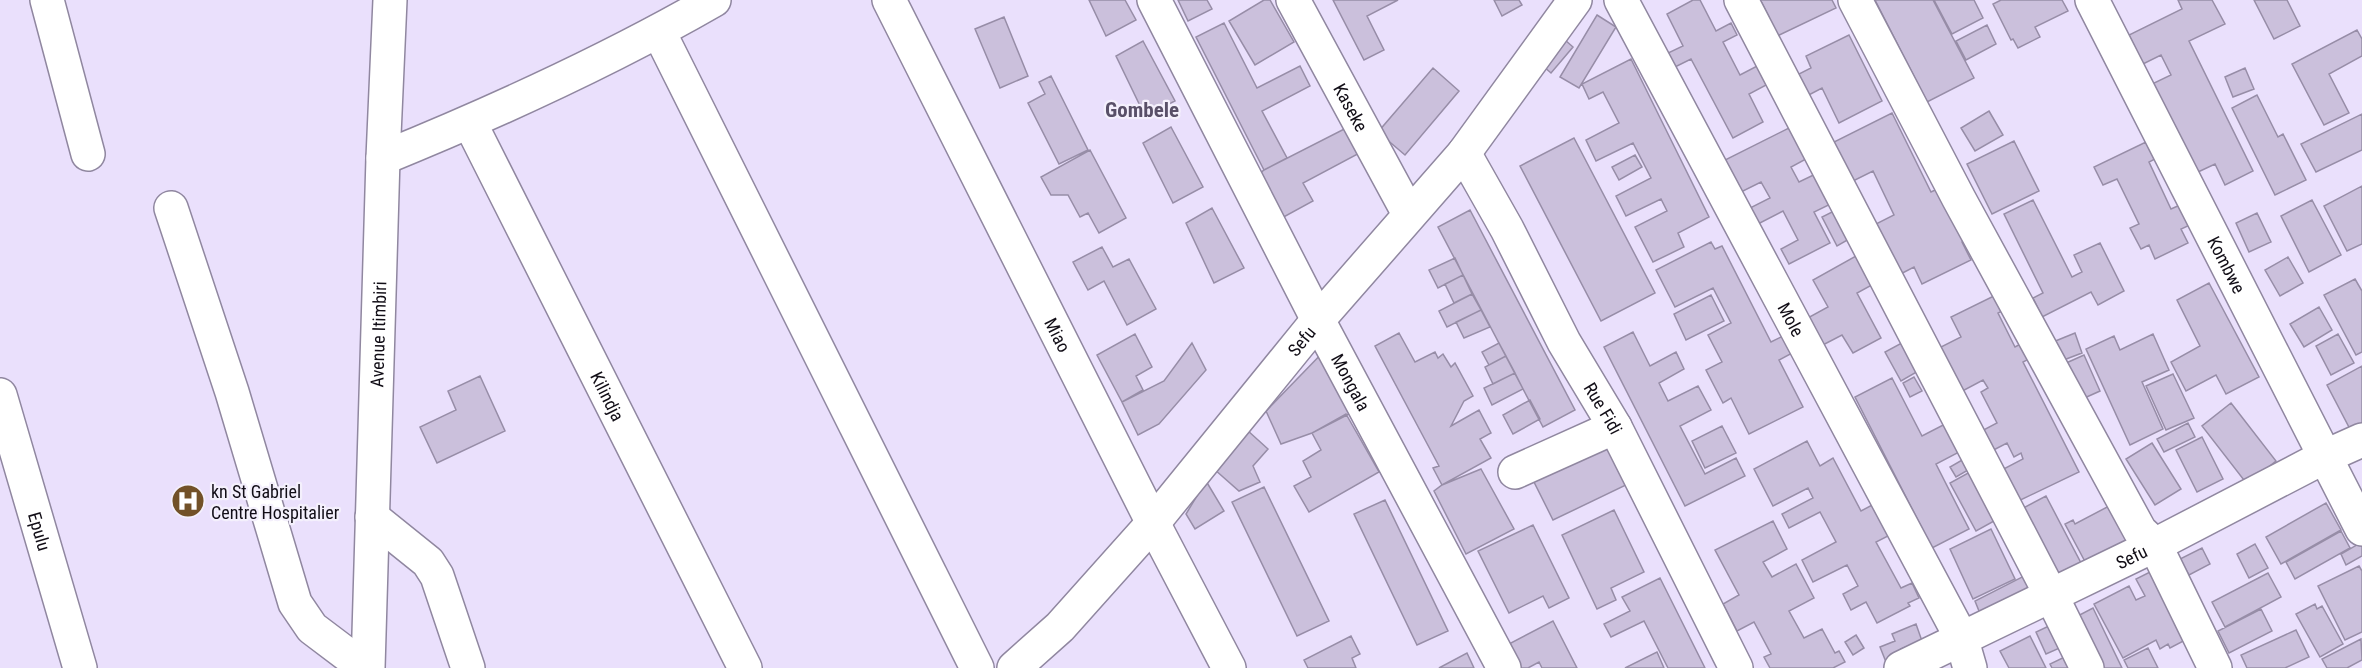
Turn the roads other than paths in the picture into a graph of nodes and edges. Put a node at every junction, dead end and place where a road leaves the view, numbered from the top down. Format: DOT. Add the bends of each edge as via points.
graph roads {
  1 [pos="47,0"];
  2 [pos="390,0"];
  3 [pos="714,0"];
  4 [pos="890,0"];
  5 [pos="1154,0"];
  6 [pos="1293,0"];
  7 [pos="1621,0"];
  8 [pos="1741,0"];
  9 [pos="1855,0"];
  10 [pos="2092,0"];
  11 [pos="1560,7"];
  12 [pos="659,32"];
  13 [pos="470,123"];
  14 [pos="1464,153"];
  15 [pos="88,154"];
  16 [pos="383,158"];
  17 [pos="171,208"];
  18 [pos="1409,214"];
  19 [pos="1318,320"];
  20 [pos="0,395"];
  21 [pos="1615,427"];
  22 [pos="2362,440"];
  23 [pos="2324,457"];
  24 [pos="1515,472"];
  25 [pos="372,518"];
  26 [pos="1153,523"];
  27 [pos="2362,529"];
  28 [pos="2155,545"];
  29 [pos="2051,595"];
  30 [pos="1962,637"];
  31 [pos="80,668"];
  32 [pos="366,668"];
  33 [pos="468,668"];
  34 [pos="745,668"];
  35 [pos="977,668"];
  36 [pos="1014,668"];
  37 [pos="1229,668"];
  38 [pos="1504,668"];
  39 [pos="1736,668"];
  40 [pos="1901,668"];
  41 [pos="1970,668"];
  42 [pos="2087,668"];
  43 [pos="2215,668"];
  1 -- 15 [label="street"];
  2 -- 16 [label="street, Avenue Itimbiri"];
  3 -- 12 [label="street"];
  4 -- 26 [label="street, Miao"];
  5 -- 19 [label="street, Mongala"];
  6 -- 18 [label="street, Kaseke"];
  7 -- 30 [label="street, Mole"];
  8 -- 29 [label="street"];
  9 -- 28 [label="street" via="2140,531"];
  10 -- 23 [label="street, Kombwe"];
  11 -- 14 [label="street, Sefu" via="1529,65"];
  12 -- 13 [label="street"];
  12 -- 35 [label="street"];
  13 -- 16 [label="street"];
  13 -- 34 [label="street, Kilindja"];
  14 -- 18 [label="street, Sefu"];
  14 -- 21 [label="street, Rue Fidi" via="1564,342"];
  16 -- 25 [label="street, Avenue Itimbiri"];
  17 -- 32 [label="street" via="232,392 294,603 312,628"];
  18 -- 19 [label="street, Sefu"];
  19 -- 26 [label="street, Sefu"];
  19 -- 38 [label="street, Mongala"];
  20 -- 31 [label="street, Epulu"];
  21 -- 24 [label="street"];
  21 -- 39 [label="street, Rue Fidi"];
  22 -- 23 [label="street, Sefu"];
  23 -- 27 [label="street, Kombwe"];
  23 -- 28 [label="street, Sefu"];
  25 -- 32 [label="street, Avenue Itimbiri"];
  25 -- 33 [label="street" via="428,562 437,576"];
  26 -- 36 [label="street, Sefu" via="1060,627"];
  26 -- 37 [label="street, Miao"];
  28 -- 29 [label="street, Sefu"];
  28 -- 43 [label="street"];
  29 -- 30 [label="street, Sefu"];
  29 -- 42 [label="street"];
  30 -- 40 [label="street, Sefu"];
  30 -- 41 [label="street, Mole"];
}
